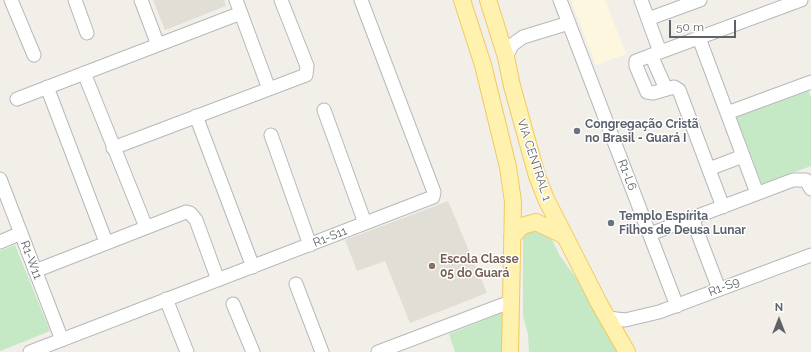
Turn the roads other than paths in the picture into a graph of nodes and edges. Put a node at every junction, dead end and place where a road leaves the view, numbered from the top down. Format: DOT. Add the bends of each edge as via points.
graph roads {
  1 [pos="12,0"];
  2 [pos="75,0"];
  3 [pos="141,0"];
  4 [pos="236,0"];
  5 [pos="281,0"];
  6 [pos="361,0"];
  7 [pos="462,0"];
  8 [pos="488,0"];
  9 [pos="560,0"];
  10 [pos="641,0"];
  11 [pos="700,0"];
  12 [pos="801,0"];
  13 [pos="767,6"];
  14 [pos="241,13"];
  15 [pos="648,19"];
  16 [pos="569,23"];
  17 [pos="499,32"];
  18 [pos="87,33"];
  19 [pos="523,37"];
  20 [pos="699,38"];
  21 [pos="158,45"];
  22 [pos="656,53"];
  23 [pos="34,55"];
  24 [pos="506,57"];
  25 [pos="84,73"];
  26 [pos="811,83"];
  27 [pos="46,87"];
  28 [pos="666,89"];
  29 [pos="269,90"];
  30 [pos="17,99"];
  31 [pos="324,110"];
  32 [pos="727,113"];
  33 [pos="196,116"];
  34 [pos="270,135"];
  35 [pos="113,148"];
  36 [pos="743,156"];
  37 [pos="709,169"];
  38 [pos="0,179"];
  39 [pos="811,189"];
  40 [pos="757,193"];
  41 [pos="546,199"];
  42 [pos="513,202"];
  43 [pos="723,207"];
  44 [pos="692,218"];
  45 [pos="365,223"];
  46 [pos="146,227"];
  47 [pos="21,233"];
  48 [pos="650,234"];
  49 [pos="563,235"];
  50 [pos="512,237"];
  51 [pos="0,242"];
  52 [pos="106,242"];
  53 [pos="310,245"];
  54 [pos="811,255"];
  55 [pos="253,267"];
  56 [pos="35,271"];
  57 [pos="218,280"];
  58 [pos="296,284"];
  59 [pos="719,289"];
  60 [pos="166,299"];
  61 [pos="510,302"];
  62 [pos="233,304"];
  63 [pos="677,306"];
  64 [pos="608,318"];
  65 [pos="637,318"];
  66 [pos="62,340"];
  67 [pos="624,346"];
  68 [pos="30,352"];
  69 [pos="187,352"];
  70 [pos="253,352"];
  71 [pos="322,352"];
  72 [pos="378,352"];
  73 [pos="510,352"];
  1 -- 23 [label="street"];
  2 -- 18 [label="street"];
  3 -- 21 [label="street"];
  4 -- 14 [label="street"];
  5 -- 29 [label="street" via="307,66 307,73"];
  6 -- 45 [label="street, R1-S11" via="434,195 430,199"];
  7 -- 42 [label="main road, VIA CENTRAL 1" via="494,104"];
  8 -- 17 [label="main road, VIA CENTRAL 1"];
  9 -- 16 [label="street, R1-L6"];
  10 -- 15 [label="street"];
  11 -- 15 [label="street"];
  12 -- 13 [label="street"];
  13 -- 20 [label="street"];
  14 -- 21 [label="street"];
  14 -- 29 [label="street"];
  15 -- 22 [label="street"];
  16 -- 19 [label="street"];
  16 -- 48 [label="street, R1-L6"];
  17 -- 19 [label="street"];
  17 -- 24 [label="main road, VIA CENTRAL 1"];
  19 -- 24 [label="street" via="512,45"];
  20 -- 22 [label="street"];
  20 -- 32 [label="street"];
  21 -- 25 [label="street"];
  22 -- 28 [label="street"];
  22 -- 28 [label="street" via="636,62 647,92"];
  24 -- 41 [label="main road, VIA CENTRAL 1" via="531,154"];
  25 -- 27 [label="street"];
  25 -- 35 [label="street"];
  26 -- 32 [label="street"];
  27 -- 30 [label="street"];
  27 -- 52 [label="street"];
  28 -- 37 [label="street" via="674,87 679,90"];
  29 -- 33 [label="street"];
  31 -- 45 [label="street"];
  32 -- 36 [label="street"];
  33 -- 35 [label="street"];
  33 -- 55 [label="street"];
  34 -- 53 [label="street"];
  35 -- 46 [label="street"];
  36 -- 37 [label="street"];
  36 -- 40 [label="street"];
  37 -- 43 [label="street"];
  38 -- 47 [label="street, R1-W11"];
  39 -- 40 [label="street" via="806,180 798,179"];
  40 -- 43 [label="street"];
  41 -- 42 [label="main road" via="537,212 529,213"];
  41 -- 49 [label="main road, VIA CENTRAL 1"];
  42 -- 50 [label="main road, VIA CENTRAL 1"];
  43 -- 44 [label="street"];
  44 -- 48 [label="street"];
  44 -- 59 [label="street"];
  45 -- 53 [label="street, R1-S11"];
  46 -- 52 [label="street"];
  46 -- 57 [label="street" via="182,213 190,213 196,220"];
  47 -- 51 [label="street"];
  47 -- 56 [label="street, R1-W11"];
  48 -- 63 [label="street, R1-L6"];
  49 -- 50 [label="main road" via="536,222 522,226"];
  49 -- 64 [label="main road, VIA CENTRAL 1"];
  50 -- 61 [label="main road, VIA CENTRAL 1"];
  52 -- 56 [label="street"];
  53 -- 55 [label="street, R1-S11"];
  54 -- 59 [label="street, R1-S9"];
  55 -- 57 [label="street, R1-S11"];
  56 -- 66 [label="street, R1-W11"];
  57 -- 60 [label="street, R1-S11"];
  58 -- 71 [label="street"];
  59 -- 63 [label="street, R1-S9"];
  60 -- 66 [label="street, R1-S11"];
  60 -- 69 [label="street"];
  61 -- 72 [label="street"];
  61 -- 73 [label="main road, VIA CENTRAL 1"];
  62 -- 70 [label="street"];
  63 -- 65 [label="street, R1-S9"];
  64 -- 65 [label="street, R1-S9" via="616,321"];
  64 -- 67 [label="main road, VIA CENTRAL 1"];
  65 -- 67 [label="street" via="629,325"];
  66 -- 68 [label="street, R1-S11"];
}
